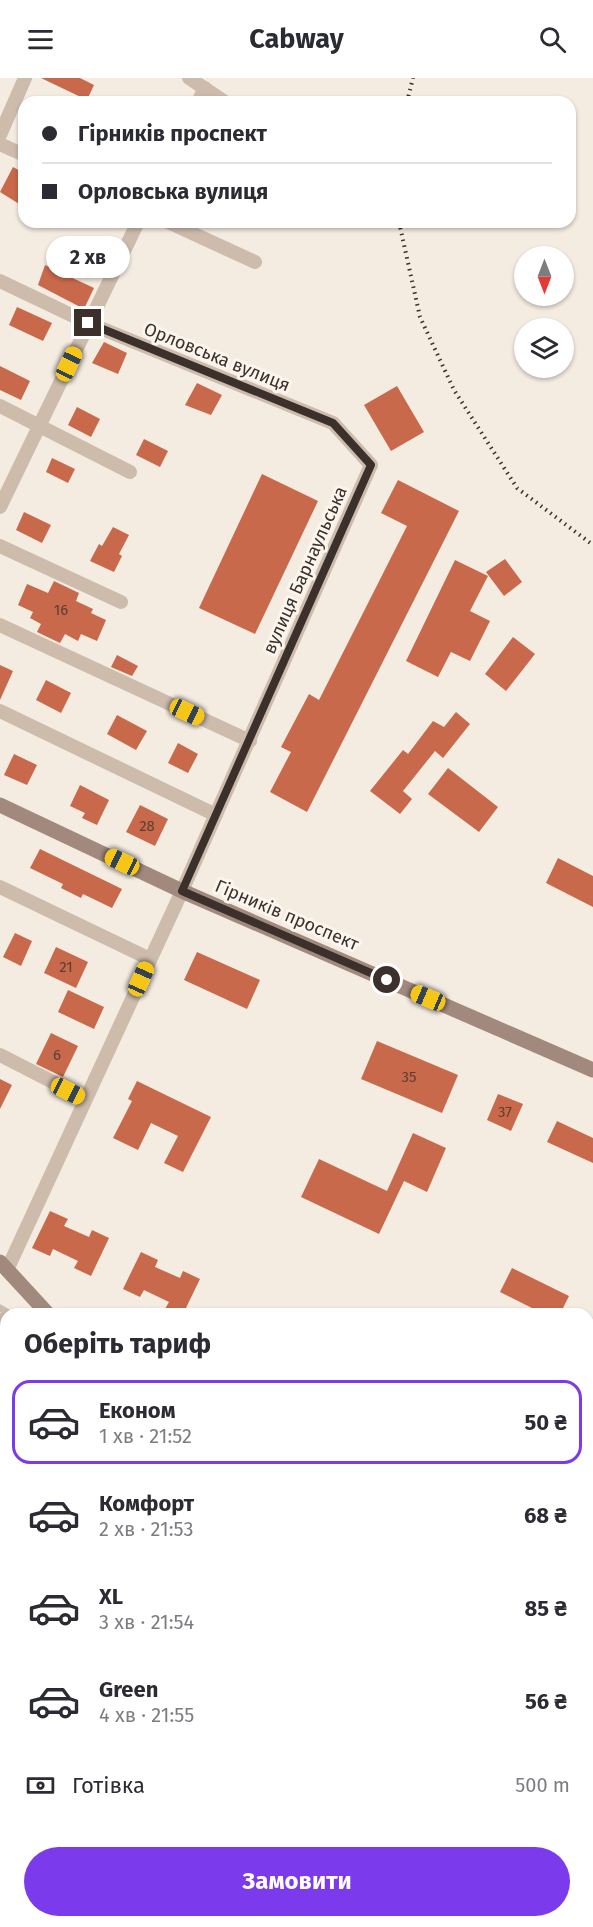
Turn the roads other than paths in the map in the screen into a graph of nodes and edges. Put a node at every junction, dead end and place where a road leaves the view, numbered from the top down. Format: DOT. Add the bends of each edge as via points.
graph roads {
  1 [pos="25,78"];
  2 [pos="189,78"];
  3 [pos="205,88"];
  4 [pos="201,96"];
  5 [pos="216,96"];
  6 [pos="0,135"];
  7 [pos="0,144"];
  8 [pos="18,152"];
  9 [pos="135,228"];
  10 [pos="181,228"];
  11 [pos="255,262"];
  12 [pos="0,280"];
  13 [pos="88,323"];
  14 [pos="0,406"];
  15 [pos="333,423"];
  16 [pos="40,424"];
  17 [pos="130,472"];
  18 [pos="0,507"];
  19 [pos="0,546"];
  20 [pos="121,602"];
  21 [pos="0,625"];
  22 [pos="0,711"];
  23 [pos="250,741"];
  24 [pos="0,804"];
  25 [pos="216,815"];
  26 [pos="0,887"];
  27 [pos="182,891"];
  28 [pos="150,959"];
  29 [pos="0,1055"];
  30 [pos="593,1071"];
  31 [pos="86,1100"];
  32 [pos="4,1266"];
  33 [pos="38,1308"];
  1 -- 6 [label="street"];
  2 -- 3 [label="street"];
  3 -- 4 [label="street"];
  3 -- 5 [label="street"];
  7 -- 8 [label="street"];
  9 -- 13 [label="street"];
  10 -- 11 [label="street"];
  12 -- 13 [label="street, Орловська вулиця"];
  13 -- 15 [label="street, Орловська вулиця"];
  13 -- 16 [label="street"];
  14 -- 16 [label="street"];
  15 -- 23 [label="street, вулиця Барнаульська" via="371,465"];
  16 -- 17 [label="street"];
  16 -- 18 [label="street"];
  19 -- 20 [label="street"];
  21 -- 23 [label="street"];
  22 -- 25 [label="street"];
  23 -- 25 [label="street"];
  24 -- 27 [label="main road, Гірників проспект"];
  25 -- 27 [label="street"];
  26 -- 28 [label="street"];
  27 -- 28 [label="street"];
  27 -- 30 [label="main road, Гірників проспект"];
  28 -- 31 [label="street"];
  29 -- 31 [label="street"];
  31 -- 32 [label="street"];
  32 -- 33 [label="main road"];
}
